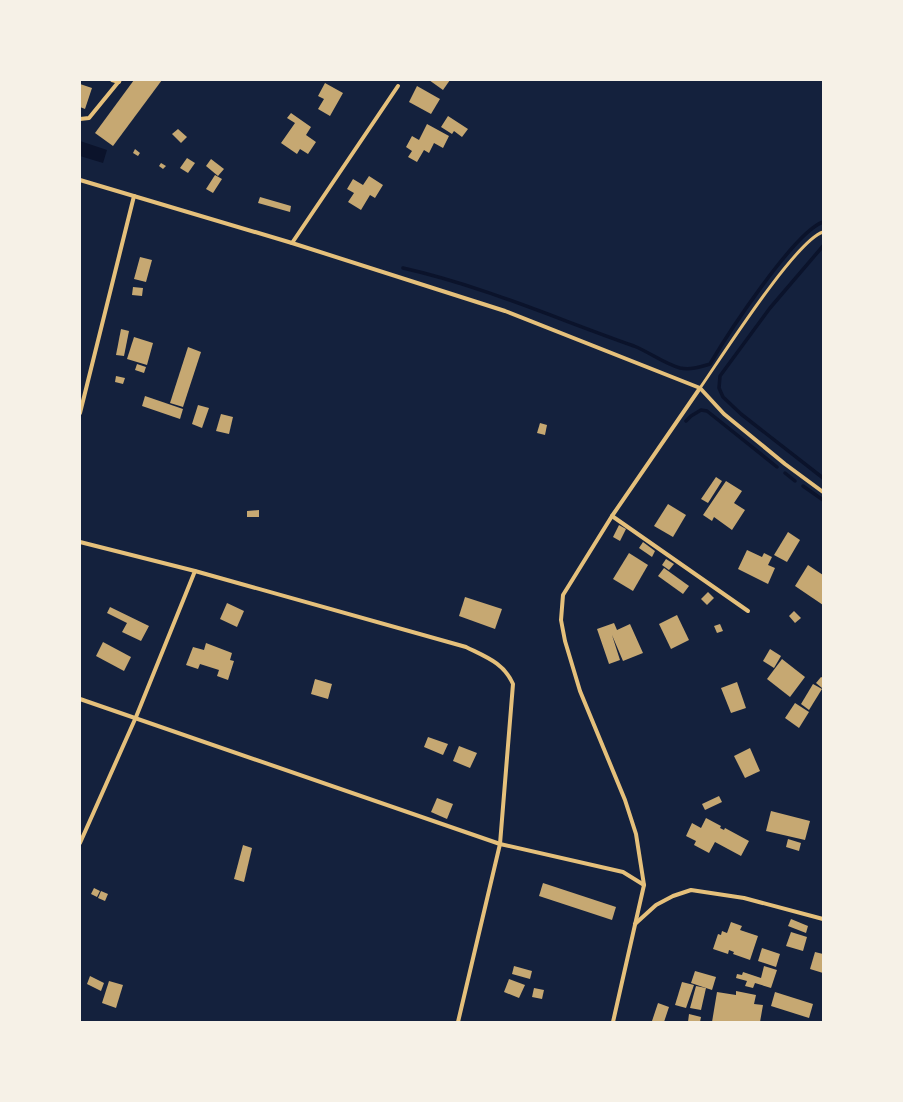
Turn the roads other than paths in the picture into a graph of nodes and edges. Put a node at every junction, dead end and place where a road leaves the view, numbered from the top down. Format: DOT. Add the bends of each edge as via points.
graph roads {
  1 [pos="112,80"];
  2 [pos="120,81"];
  3 [pos="398,86"];
  4 [pos="80,119"];
  5 [pos="80,180"];
  6 [pos="134,196"];
  7 [pos="823,232"];
  8 [pos="292,243"];
  9 [pos="700,388"];
  10 [pos="80,413"];
  11 [pos="823,492"];
  12 [pos="612,516"];
  13 [pos="80,542"];
  14 [pos="195,571"];
  15 [pos="748,611"];
  16 [pos="80,699"];
  17 [pos="136,717"];
  18 [pos="80,843"];
  19 [pos="500,844"];
  20 [pos="644,885"];
  21 [pos="823,920"];
  22 [pos="635,924"];
  23 [pos="458,1022"];
  24 [pos="613,1022"];
  1 -- 2 [label="street"];
  2 -- 4 [label="street" via="89,118"];
  3 -- 8 [label="street"];
  5 -- 6 [label="street"];
  6 -- 8 [label="street"];
  6 -- 10 [label="street"];
  7 -- 9 [label="lane" via="803,246 776,280"];
  8 -- 9 [label="street" via="505,310"];
  9 -- 11 [label="street" via="724,414"];
  9 -- 12 [label="street"];
  12 -- 15 [label="street"];
  12 -- 20 [label="street" via="563,595 561,620 580,691 625,800 636,834"];
  13 -- 14 [label="street"];
  14 -- 17 [label="street"];
  14 -- 19 [label="street" via="466,647 498,663 513,684"];
  16 -- 17 [label="street"];
  17 -- 18 [label="street"];
  17 -- 19 [label="street"];
  19 -- 20 [label="street" via="623,872"];
  19 -- 23 [label="street"];
  20 -- 22 [label="street"];
  21 -- 22 [label="street" via="744,898 691,890 656,905"];
  22 -- 24 [label="street"];
}
